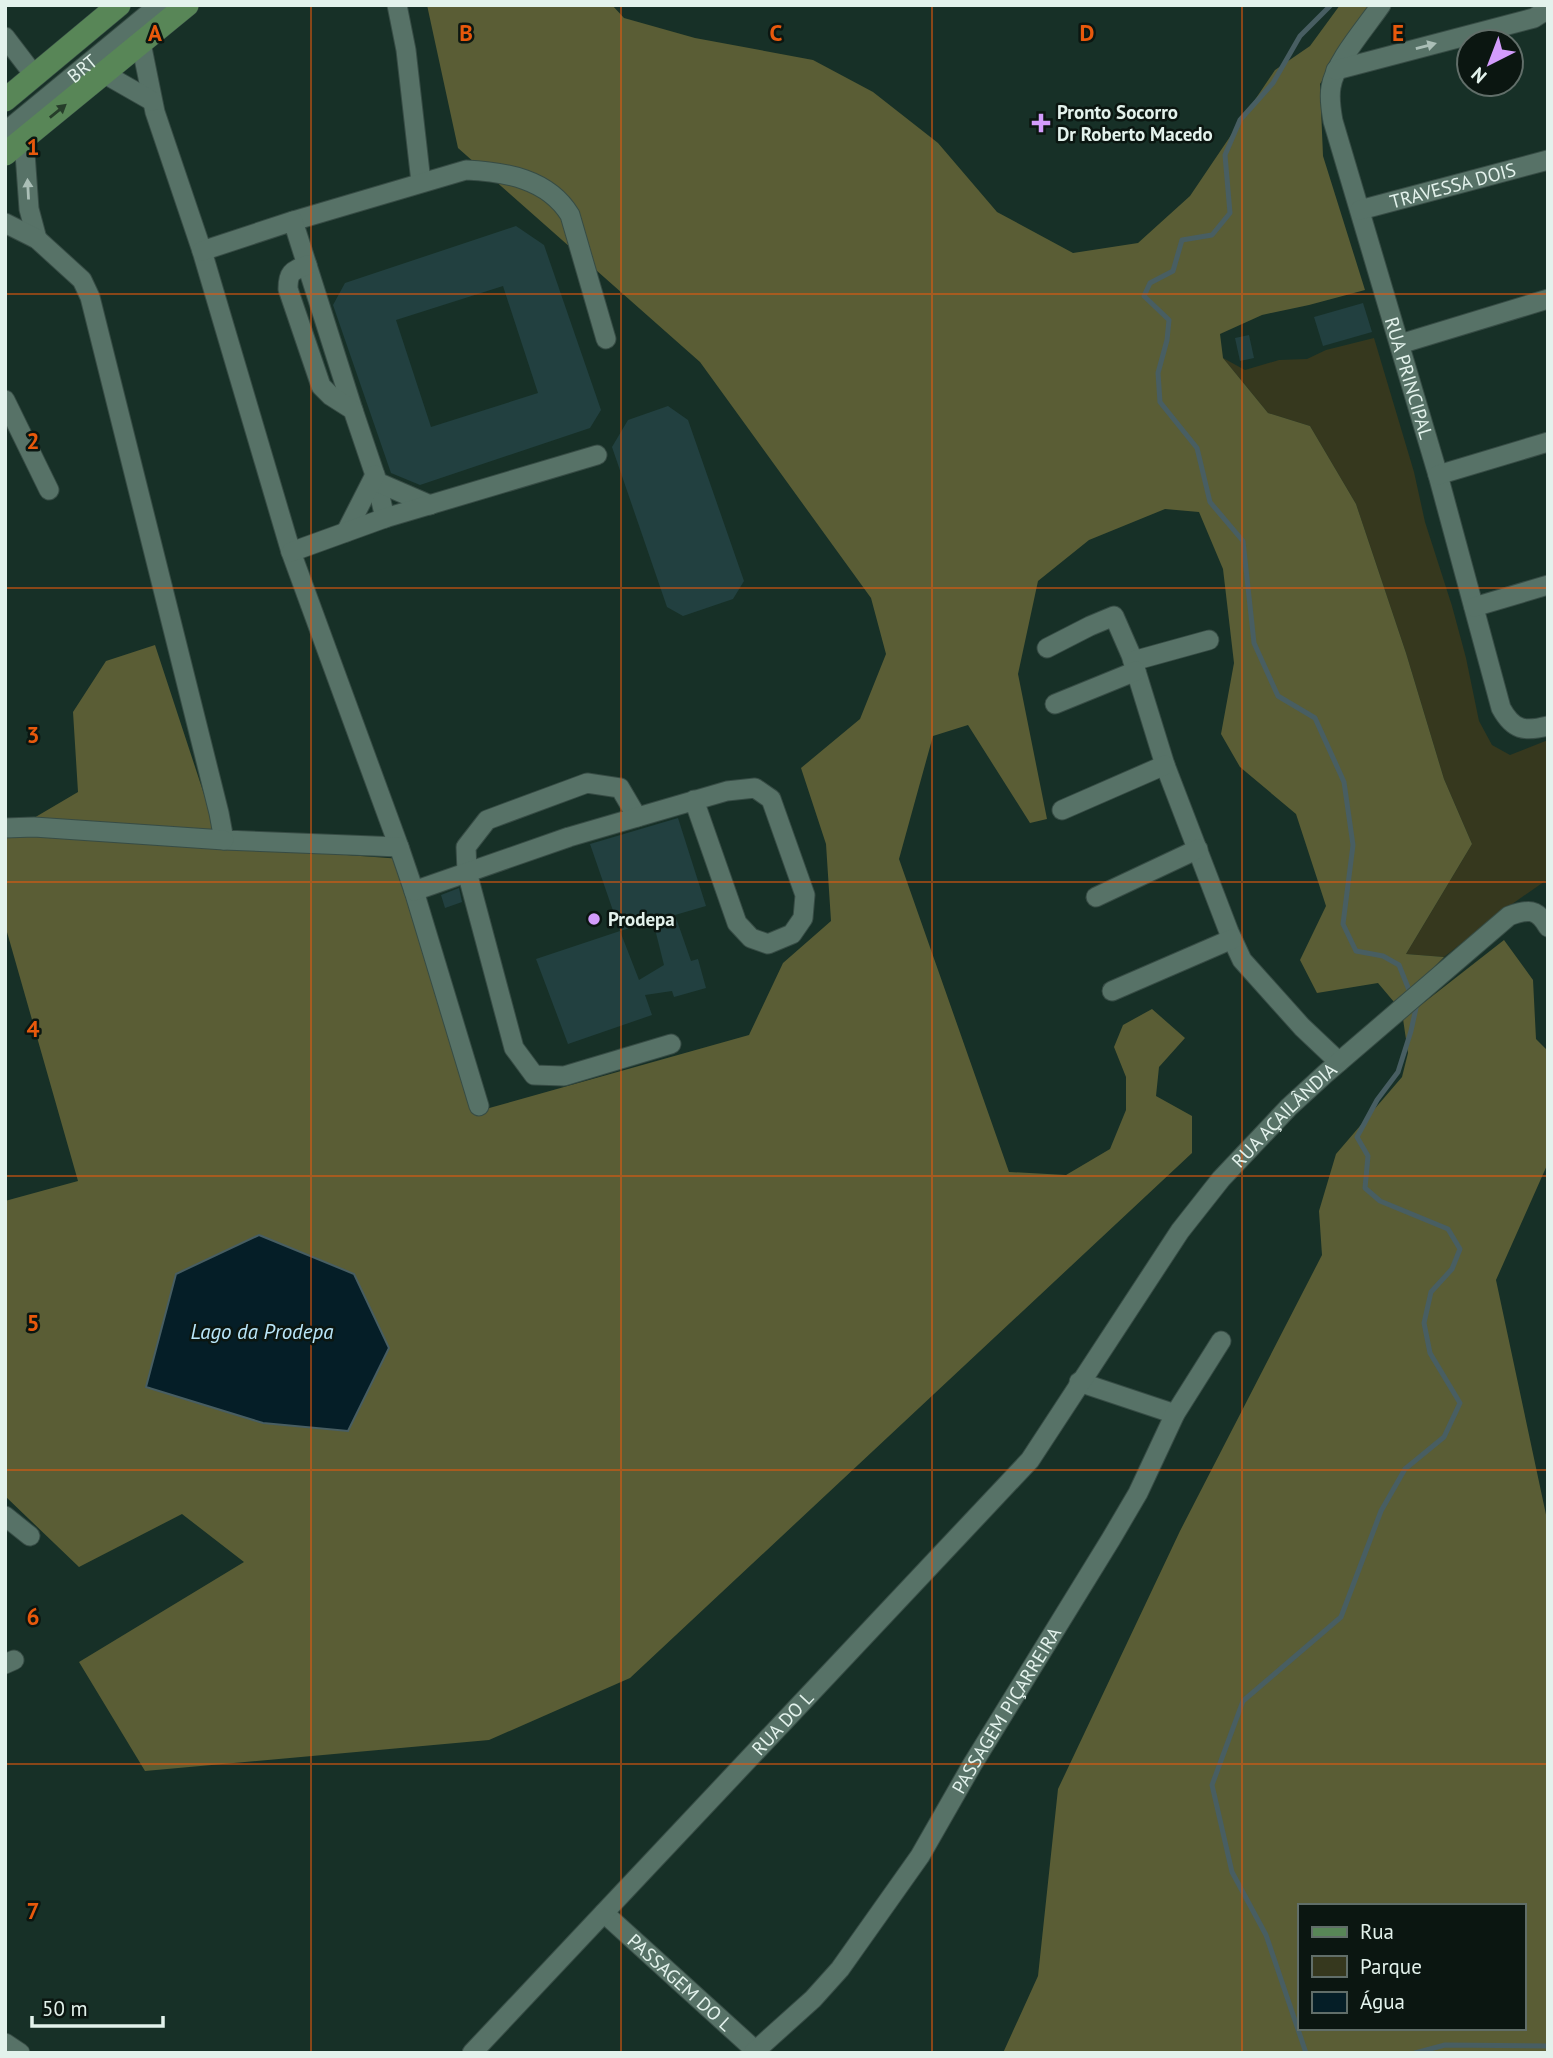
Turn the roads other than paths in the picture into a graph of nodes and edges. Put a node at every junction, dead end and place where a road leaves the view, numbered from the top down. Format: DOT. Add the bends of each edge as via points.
graph roads {
  1 [pos="119,5"];
  2 [pos="159,5"];
  3 [pos="187,5"];
  4 [pos="397,5"];
  5 [pos="1381,5"];
  6 [pos="1548,9"];
  7 [pos="5,37"];
  8 [pos="141,43"];
  9 [pos="1336,70"];
  10 [pos="103,74"];
  11 [pos="34,75"];
  12 [pos="5,100"];
  13 [pos="152,101"];
  14 [pos="15,135"];
  15 [pos="5,154"];
  16 [pos="1548,160"];
  17 [pos="421,182"];
  18 [pos="1360,210"];
  19 [pos="293,221"];
  20 [pos="5,223"];
  21 [pos="37,239"];
  22 [pos="202,251"];
  23 [pos="1548,299"];
  24 [pos="606,339"];
  25 [pos="1400,344"];
  26 [pos="5,400"];
  27 [pos="1548,442"];
  28 [pos="597,455"];
  29 [pos="1438,475"];
  30 [pos="376,478"];
  31 [pos="49,490"];
  32 [pos="430,505"];
  33 [pos="385,519"];
  34 [pos="346,532"];
  35 [pos="291,552"];
  36 [pos="1548,585"];
  37 [pos="1474,607"];
  38 [pos="1209,640"];
  39 [pos="1047,648"];
  40 [pos="1135,666"];
  41 [pos="1055,704"];
  42 [pos="1548,726"];
  43 [pos="1165,765"];
  44 [pos="694,800"];
  45 [pos="1062,810"];
  46 [pos="636,817"];
  47 [pos="5,828"];
  48 [pos="224,840"];
  49 [pos="399,847"];
  50 [pos="1198,849"];
  51 [pos="467,872"];
  52 [pos="414,891"];
  53 [pos="1096,897"];
  54 [pos="1545,923"];
  55 [pos="1232,939"];
  56 [pos="1112,991"];
  57 [pos="671,1044"];
  58 [pos="1339,1062"];
  59 [pos="478,1106"];
  60 [pos="1221,1340"];
  61 [pos="1079,1382"];
  62 [pos="1175,1414"];
  63 [pos="5,1516"];
  64 [pos="30,1536"];
  65 [pos="604,1913"];
  66 [pos="5,2043"];
  67 [pos="755,2052"];
  68 [pos="20,2053"];
  69 [pos="472,2053"];
  1 -- 11 [label="main road"];
  2 -- 14 [label="street, BRT"];
  3 -- 8 [label="main road"];
  4 -- 17 [label="street"];
  5 -- 9 [label="street, RUA PRINCIPAL"];
  9 -- 6 [label="street, one-way" via="1534,18"];
  7 -- 11 [label="street"];
  8 -- 10 [label="main road"];
  8 -- 13 [label="street"];
  9 -- 18 [label="street, RUA PRINCIPAL" via="1332,112"];
  10 -- 13 [label="street"];
  14 -- 10 [label="main road, one-way"];
  11 -- 12 [label="main road"];
  13 -- 22 [label="street"];
  14 -- 15 [label="main road"];
  21 -- 14 [label="street, one-way"];
  16 -- 18 [label="street, TRAVESSA DOIS"];
  17 -- 19 [label="street"];
  17 -- 24 [label="street" via="466,170 495,171 523,178 562,202 570,215"];
  18 -- 25 [label="street, RUA PRINCIPAL"];
  19 -- 22 [label="street"];
  19 -- 30 [label="street"];
  20 -- 21 [label="street"];
  21 -- 48 [label="street" via="82,281 90,297"];
  22 -- 35 [label="street"];
  23 -- 25 [label="street"];
  25 -- 29 [label="street, RUA PRINCIPAL"];
  26 -- 31 [label="street"];
  27 -- 29 [label="street"];
  28 -- 32 [label="street"];
  29 -- 37 [label="street, RUA PRINCIPAL"];
  30 -- 32 [label="street"];
  30 -- 33 [label="street"];
  30 -- 34 [label="street"];
  32 -- 33 [label="street"];
  33 -- 34 [label="street"];
  34 -- 35 [label="street"];
  35 -- 49 [label="street"];
  36 -- 37 [label="street"];
  37 -- 42 [label="street, RUA PRINCIPAL" via="1507,719 1517,728"];
  38 -- 40 [label="street"];
  39 -- 40 [label="street" via="1114,616"];
  40 -- 41 [label="street"];
  40 -- 43 [label="street"];
  43 -- 45 [label="street"];
  43 -- 50 [label="street"];
  44 -- 44 [label="street" via="755,788 771,799 804,895 803,918 792,934 768,944 751,938 737,923"];
  44 -- 46 [label="street"];
  46 -- 51 [label="street"];
  46 -- 51 [label="street" via="620,788 587,783 487,820 466,847"];
  47 -- 48 [label="street"];
  48 -- 49 [label="street"];
  49 -- 52 [label="street"];
  50 -- 53 [label="street"];
  50 -- 55 [label="street"];
  51 -- 52 [label="street"];
  51 -- 57 [label="street" via="514,1048 534,1075 564,1076"];
  52 -- 59 [label="street"];
  54 -- 58 [label="street, RUA AÇAILÂNDIA" via="1530,911 1509,916"];
  55 -- 56 [label="street"];
  55 -- 58 [label="street" via="1250,970"];
  58 -- 61 [label="street, RUA AÇAILÂNDIA" via="1221,1179 1180,1231"];
  60 -- 62 [label="street, PASSAGEM PIÇARREIRA"];
  61 -- 62 [label="street"];
  61 -- 65 [label="street, RUA DO L" via="1030,1460"];
  62 -- 67 [label="street, PASSAGEM PIÇARREIRA" via="1131,1504 920,1856 840,1969"];
  63 -- 64 [label="street"];
  65 -- 67 [label="street, PASSAGEM DO L"];
  65 -- 69 [label="street, RUA DO L"];
  66 -- 68 [label="street"];
}
